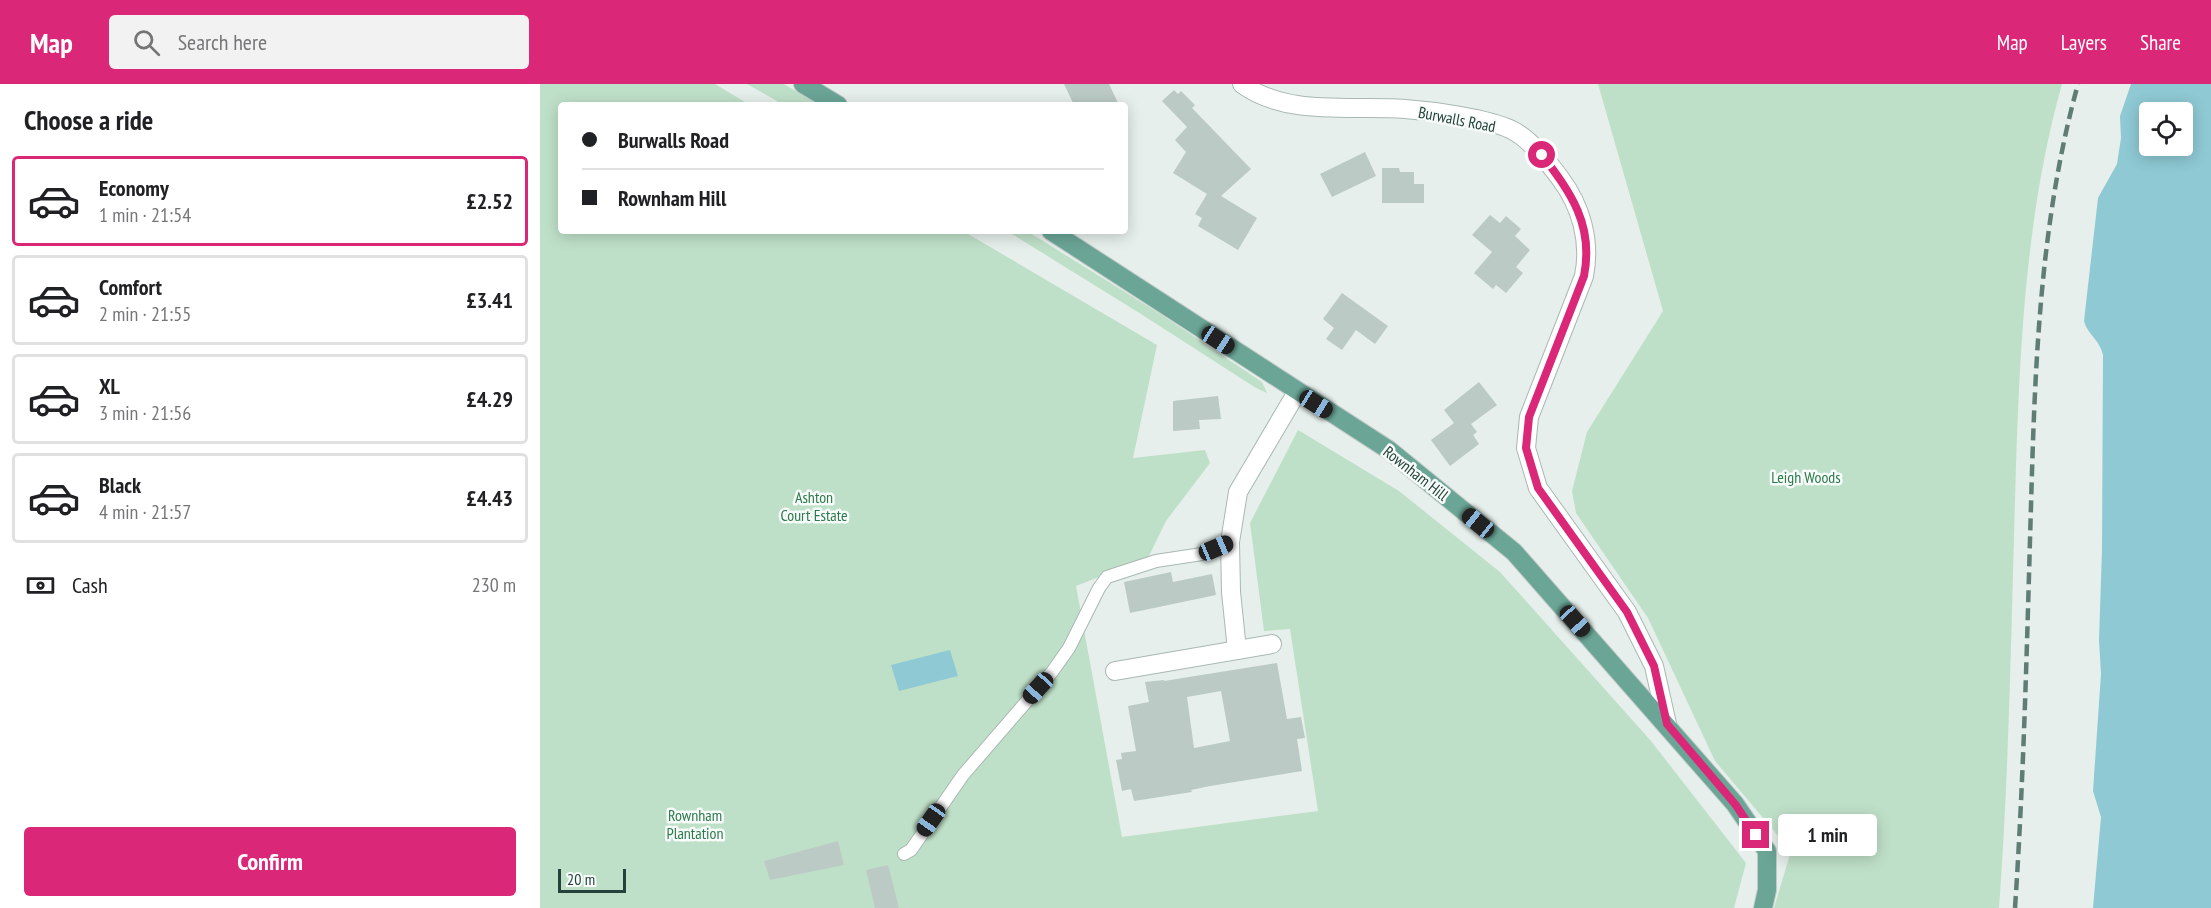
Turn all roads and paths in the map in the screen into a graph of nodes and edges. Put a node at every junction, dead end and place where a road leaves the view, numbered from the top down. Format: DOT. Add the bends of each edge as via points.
graph roads {
  1 [pos="803,84"];
  2 [pos="1242,84"];
  3 [pos="833,102"];
  4 [pos="1056,234"];
  5 [pos="1298,392"];
  6 [pos="1230,542"];
  7 [pos="1272,644"];
  8 [pos="1237,650"];
  9 [pos="1115,671"];
  10 [pos="1667,724"];
  11 [pos="904,854"];
  12 [pos="1763,908"];
  1 -- 3 [label="main road"];
  2 -- 10 [label="street, Burwalls Road" via="1255,94 1307,107 1406,109 1487,122 1514,131 1542,155 1570,191 1585,227 1586,265 1529,417 1526,448 1538,488 1627,612 1654,666"];
  4 -- 5 [label="main road, Rownham Hill"];
  5 -- 6 [label="street" via="1238,492"];
  5 -- 10 [label="main road, Rownham Hill" via="1389,450 1514,552"];
  6 -- 8 [label="street"];
  6 -- 11 [label="lane" via="1202,554 1156,561 1107,577 1052,672 963,775 911,850"];
  7 -- 8 [label="street"];
  8 -- 9 [label="street"];
  10 -- 12 [label="main road, Rownham Hill" via="1735,804 1767,851"];
}
